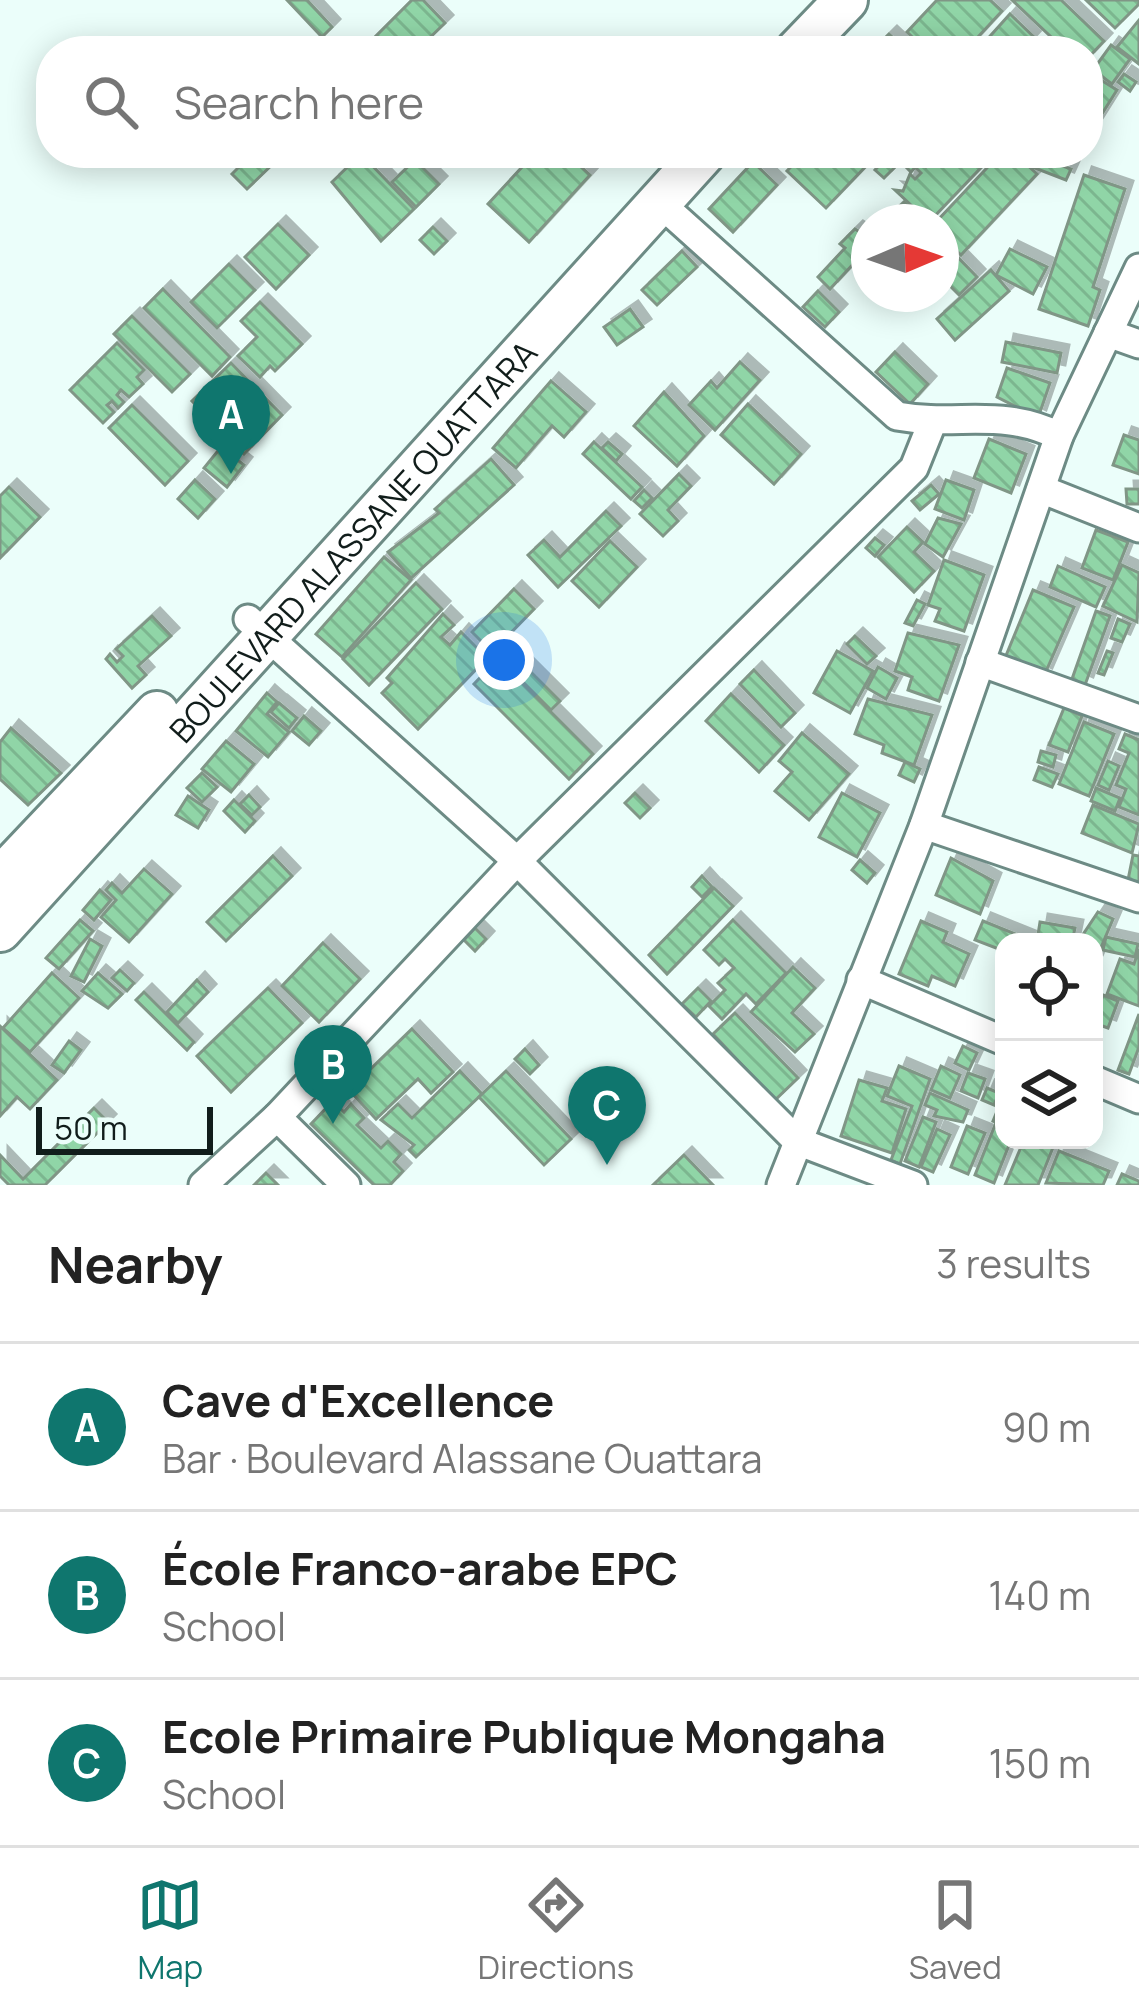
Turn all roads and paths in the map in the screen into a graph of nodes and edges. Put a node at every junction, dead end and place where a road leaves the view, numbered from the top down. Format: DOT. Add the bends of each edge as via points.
graph roads {
  1 [pos="823,0"];
  2 [pos="847,0"];
  3 [pos="791,36"];
  4 [pos="812,36"];
  5 [pos="670,168"];
  6 [pos="691,168"];
  7 [pos="660,203"];
  8 [pos="1139,268"];
  9 [pos="1108,333"];
  10 [pos="1139,344"];
  11 [pos="932,423"];
  12 [pos="1059,436"];
  13 [pos="1041,489"];
  14 [pos="1139,528"];
  15 [pos="256,627"];
  16 [pos="980,662"];
  17 [pos="1139,719"];
  18 [pos="924,825"];
  19 [pos="5,861"];
  20 [pos="517,861"];
  21 [pos="1139,898"];
  22 [pos="0,930"];
  23 [pos="861,980"];
  24 [pos="995,1037"];
  25 [pos="1103,1084"];
  26 [pos="1139,1099"];
  27 [pos="277,1117"];
  28 [pos="797,1141"];
  29 [pos="203,1185"];
  30 [pos="346,1185"];
  31 [pos="781,1185"];
  32 [pos="913,1185"];
  1 -- 3 [label="main road"];
  2 -- 4 [label="main road"];
  5 -- 15 [label="main road, BOULEVARD ALASSANE OUATTARA"];
  6 -- 7 [label="main road, BOULEVARD ALASSANE OUATTARA"];
  7 -- 11 [label="street" via="897,416"];
  7 -- 15 [label="main road, BOULEVARD ALASSANE OUATTARA"];
  8 -- 9 [label="street"];
  9 -- 10 [label="street"];
  9 -- 12 [label="street"];
  11 -- 12 [label="street" via="1006,417"];
  11 -- 20 [label="street" via="914,468"];
  12 -- 13 [label="street"];
  13 -- 14 [label="street"];
  13 -- 16 [label="street"];
  15 -- 19 [label="main road, BOULEVARD ALASSANE OUATTARA"];
  15 -- 20 [label="street"];
  15 -- 22 [label="main road, BOULEVARD ALASSANE OUATTARA"];
  16 -- 17 [label="street"];
  16 -- 18 [label="street"];
  18 -- 21 [label="street"];
  18 -- 23 [label="street"];
  20 -- 27 [label="street"];
  20 -- 28 [label="street"];
  23 -- 24 [label="street"];
  23 -- 28 [label="street"];
  25 -- 26 [label="street"];
  27 -- 29 [label="street"];
  27 -- 30 [label="street"];
  28 -- 31 [label="street"];
  28 -- 32 [label="street"];
}
